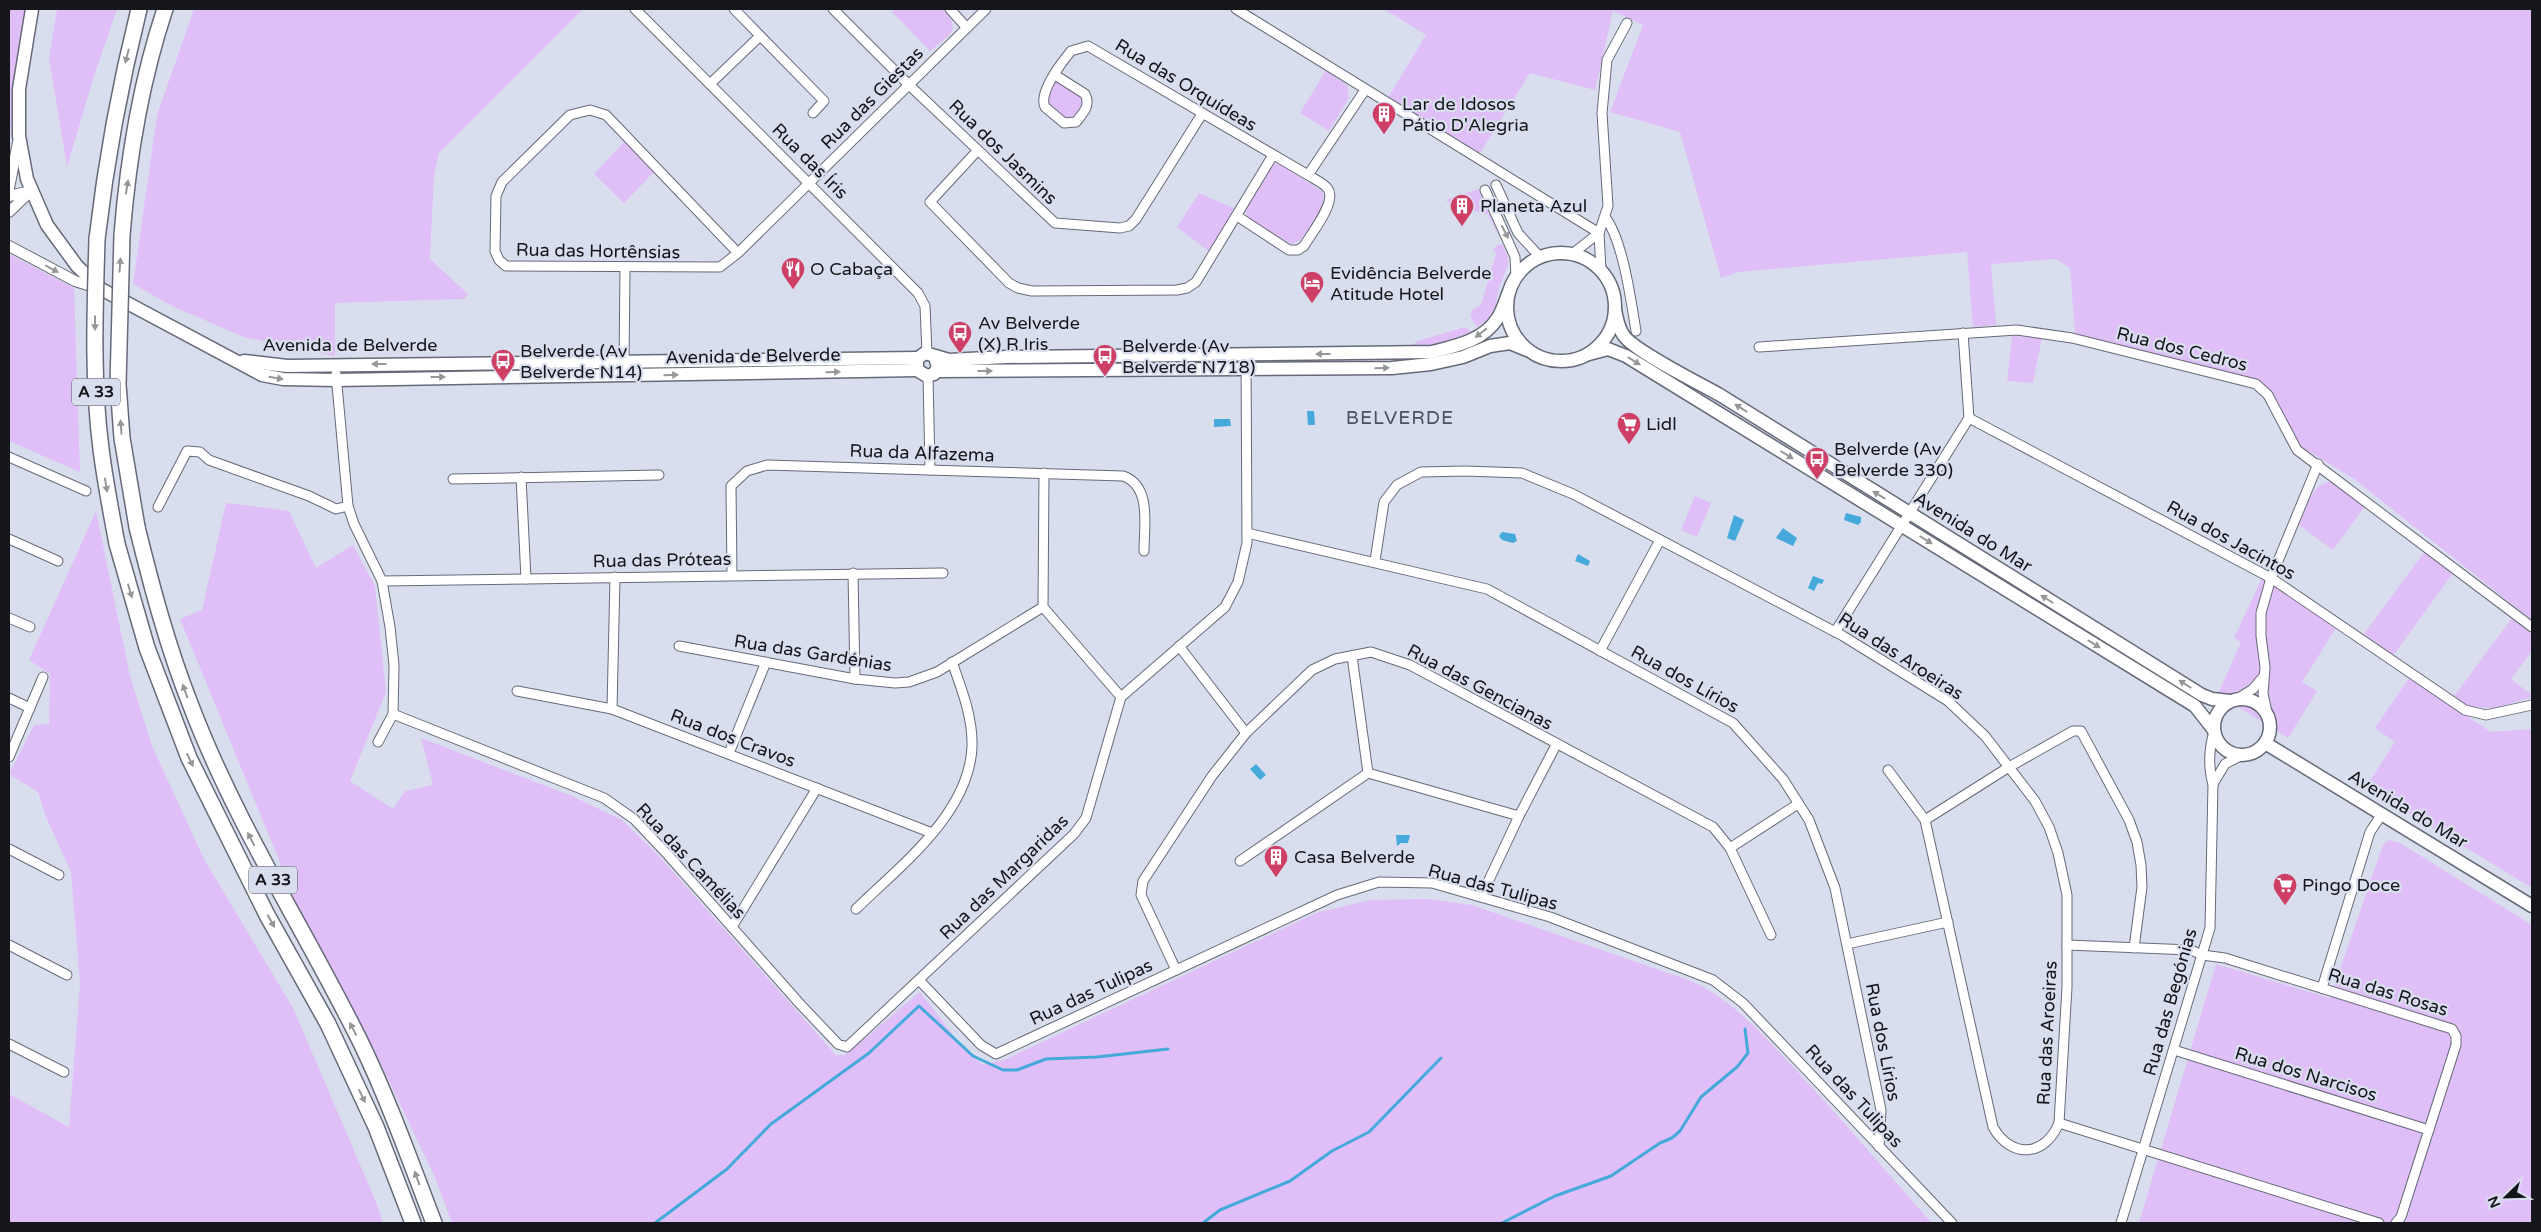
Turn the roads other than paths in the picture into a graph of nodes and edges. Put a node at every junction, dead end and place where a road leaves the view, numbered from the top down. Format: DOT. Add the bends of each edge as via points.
graph roads {
  1 [pos="32,9"];
  2 [pos="139,9"];
  3 [pos="165,9"];
  4 [pos="635,9"];
  5 [pos="734,9"];
  6 [pos="833,9"];
  7 [pos="950,9"];
  8 [pos="986,9"];
  9 [pos="1236,9"];
  10 [pos="1626,23"];
  11 [pos="967,28"];
  12 [pos="760,36"];
  13 [pos="1055,75"];
  14 [pos="710,84"];
  15 [pos="908,84"];
  16 [pos="1365,90"];
  17 [pos="813,113"];
  18 [pos="1202,114"];
  19 [pos="19,136"];
  20 [pos="978,150"];
  21 [pos="1273,155"];
  22 [pos="1308,175"];
  23 [pos="809,183"];
  24 [pos="1496,185"];
  25 [pos="9,188"];
  26 [pos="1485,190"];
  27 [pos="31,191"];
  28 [pos="9,196"];
  29 [pos="9,212"];
  30 [pos="1237,216"];
  31 [pos="1605,217"];
  32 [pos="1599,233"];
  33 [pos="9,246"];
  34 [pos="738,253"];
  35 [pos="1572,254"];
  36 [pos="1540,257"];
  37 [pos="624,268"];
  38 [pos="1601,270"];
  39 [pos="1516,276"];
  40 [pos="101,289"];
  41 [pos="1508,294"];
  42 [pos="1615,310"];
  43 [pos="1636,331"];
  44 [pos="1962,333"];
  45 [pos="1759,347"];
  46 [pos="1527,350"];
  47 [pos="1246,354"];
  48 [pos="1588,354"];
  49 [pos="232,359"];
  50 [pos="624,362"];
  51 [pos="335,364"];
  52 [pos="927,364"];
  53 [pos="1245,370"];
  54 [pos="624,375"];
  55 [pos="337,380"];
  56 [pos="1969,418"];
  57 [pos="9,457"];
  58 [pos="2318,464"];
  59 [pos="930,470"];
  60 [pos="1044,473"];
  61 [pos="659,475"];
  62 [pos="452,478"];
  63 [pos="521,478"];
  64 [pos="86,491"];
  65 [pos="348,506"];
  66 [pos="158,507"];
  67 [pos="1909,513"];
  68 [pos="1901,524"];
  69 [pos="1247,533"];
  70 [pos="9,539"];
  71 [pos="1660,540"];
  72 [pos="1144,551"];
  73 [pos="58,561"];
  74 [pos="1375,561"];
  75 [pos="853,573"];
  76 [pos="943,573"];
  77 [pos="732,575"];
  78 [pos="615,577"];
  79 [pos="526,578"];
  80 [pos="2271,578"];
  81 [pos="382,581"];
  82 [pos="1043,607"];
  83 [pos="9,618"];
  84 [pos="30,627"];
  85 [pos="2532,627"];
  86 [pos="1835,632"];
  87 [pos="679,646"];
  88 [pos="1179,646"];
  89 [pos="1600,651"];
  90 [pos="1352,656"];
  91 [pos="766,662"];
  92 [pos="952,662"];
  93 [pos="43,676"];
  94 [pos="2264,677"];
  95 [pos="855,679"];
  96 [pos="517,691"];
  97 [pos="1121,697"];
  98 [pos="9,698"];
  99 [pos="2233,700"];
  100 [pos="2532,705"];
  101 [pos="30,708"];
  102 [pos="612,709"];
  103 [pos="393,714"];
  104 [pos="2268,717"];
  105 [pos="2213,731"];
  106 [pos="1246,733"];
  107 [pos="378,742"];
  108 [pos="2265,744"];
  109 [pos="1556,745"];
  110 [pos="729,753"];
  111 [pos="2242,755"];
  112 [pos="9,757"];
  113 [pos="2009,767"];
  114 [pos="1888,770"];
  115 [pos="1368,773"];
  116 [pos="2213,784"];
  117 [pos="817,788"];
  118 [pos="1798,804"];
  119 [pos="2382,814"];
  120 [pos="1519,816"];
  121 [pos="1925,820"];
  122 [pos="932,833"];
  123 [pos="1730,848"];
  124 [pos="9,849"];
  125 [pos="1240,861"];
  126 [pos="59,875"];
  127 [pos="1481,897"];
  128 [pos="2532,906"];
  129 [pos="856,909"];
  130 [pos="1948,922"];
  131 [pos="732,927"];
  132 [pos="1770,935"];
  133 [pos="1847,944"];
  134 [pos="9,945"];
  135 [pos="2067,945"];
  136 [pos="2134,948"];
  137 [pos="2202,955"];
  138 [pos="1176,970"];
  139 [pos="66,975"];
  140 [pos="920,980"];
  141 [pos="2322,988"];
  142 [pos="9,1044"];
  143 [pos="847,1046"];
  144 [pos="2174,1050"];
  145 [pos="64,1072"];
  146 [pos="2059,1123"];
  147 [pos="2429,1130"];
  148 [pos="1880,1147"];
  149 [pos="2144,1150"];
  150 [pos="413,1223"];
  151 [pos="434,1223"];
  152 [pos="1952,1223"];
  153 [pos="2121,1223"];
  154 [pos="2379,1223"];
  155 [pos="2396,1223"];
  1 -- 19 [label="main road" via="19,89"];
  2 -- 150 [label="highway, A 33, one-way, bridge" via="107,157 97,239 96,388 101,448 117,544 147,648 188,758 267,915 328,1024 376,1127"];
  151 -- 3 [label="highway, A 33, one-way, bridge" via="407,1150 361,1044 250,838 191,707 161,620 137,527 122,438 118,384 122,235 125,196 141,102"];
  4 -- 14 [label="street, Rua das Íris"];
  5 -- 12 [label="street"];
  6 -- 15 [label="street, Rua dos Jasmins"];
  7 -- 11 [label="street"];
  8 -- 11 [label="street, Rua das Giestas"];
  9 -- 16 [label="street"];
  10 -- 31 [label="street" via="1607,60 1602,113 1608,206"];
  11 -- 15 [label="street, Rua das Giestas"];
  12 -- 14 [label="street"];
  12 -- 17 [label="street" via="824,101"];
  13 -- 13 [label="street, Rua das Orquídeas" via="1043,94 1043,104 1064,123 1074,124 1087,108 1086,96"];
  13 -- 18 [label="street, Rua das Orquídeas" via="1071,50 1088,46"];
  14 -- 23 [label="street, Rua das Íris"];
  15 -- 20 [label="street, Rua dos Jasmins"];
  15 -- 23 [label="street, Rua das Giestas"];
  16 -- 22 [label="street"];
  16 -- 32 [label="street"];
  18 -- 20 [label="street, Rua dos Jasmins" via="1136,219 1129,226 1120,228 1054,223"];
  18 -- 21 [label="street, Rua das Orquídeas"];
  19 -- 25 [label="street"];
  19 -- 27 [label="main road"];
  20 -- 30 [label="street" via="930,202 1009,283 1018,288 1187,288 1196,282"];
  21 -- 22 [label="street, Rua das Orquídeas"];
  21 -- 30 [label="street"];
  22 -- 30 [label="street, Rua das Orquídeas" via="1328,189 1331,199 1301,248 1290,250"];
  23 -- 34 [label="street, Rua das Giestas"];
  23 -- 52 [label="street, Rua das Íris" via="918,293 925,306"];
  24 -- 36 [label="street" via="1518,234"];
  26 -- 39 [label="street, one-way" via="1516,257"];
  27 -- 28 [label="street"];
  27 -- 29 [label="street"];
  27 -- 40 [label="main road" via="47,225 64,250"];
  31 -- 32 [label="street"];
  31 -- 43 [label="street" via="1612,226 1629,287"];
  32 -- 35 [label="street"];
  32 -- 38 [label="street"];
  33 -- 40 [label="street, one-way" via="75,281"];
  34 -- 37 [label="street, Rua das Hortênsias" via="716,268"];
  34 -- 37 [label="street, Rua das Hortênsias" via="606,115 590,110 573,113 498,188 496,251 502,263 511,267"];
  35 -- 36 [label="main road"];
  35 -- 38 [label="main road"];
  36 -- 39 [label="main road"];
  37 -- 50 [label="street"];
  38 -- 42 [label="main road" via="1614,296"];
  39 -- 41 [label="main road"];
  40 -- 49 [label="main road"];
  41 -- 46 [label="main road" via="1510,325"];
  41 -- 47 [label="main road, Avenida de Belverde, one-way" via="1497,319 1479,336 1458,346 1432,352"];
  42 -- 48 [label="main road" via="1607,335"];
  67 -- 42 [label="main road, Avenida do Mar, one-way" via="1630,342 1618,326"];
  44 -- 45 [label="street, Rua dos Cedros"];
  44 -- 56 [label="street"];
  44 -- 58 [label="street, Rua dos Cedros" via="2017,330 2072,338 2256,384 2268,395 2297,450"];
  46 -- 48 [label="main road" via="1536,356 1558,361"];
  53 -- 46 [label="main road, Avenida de Belverde, one-way" via="1392,368 1430,364 1510,343"];
  47 -- 52 [label="main road, Avenida de Belverde" via="1006,357"];
  47 -- 53 [label="street"];
  48 -- 68 [label="main road, Avenida do Mar, one-way" via="1608,350 1626,356"];
  49 -- 51 [label="main road, Avenida de Belverde" via="287,366"];
  49 -- 55 [label="main road, Avenida de Belverde, one-way" via="271,378"];
  50 -- 51 [label="main road, Avenida de Belverde, one-way"];
  50 -- 52 [label="main road, Avenida de Belverde" via="818,357"];
  50 -- 54 [label="street"];
  51 -- 55 [label="street"];
  52 -- 53 [label="main road, Avenida de Belverde, one-way"];
  54 -- 52 [label="main road, Avenida de Belverde, one-way"];
  52 -- 59 [label="street, Rua das Íris"];
  53 -- 69 [label="street"];
  55 -- 54 [label="main road, Avenida de Belverde, one-way"];
  55 -- 65 [label="street"];
  56 -- 67 [label="street"];
  56 -- 80 [label="street, Rua dos Jacintos"];
  57 -- 64 [label="street"];
  58 -- 80 [label="street"];
  58 -- 85 [label="street, Rua dos Cedros"];
  59 -- 60 [label="street, Rua da Alfazema"];
  59 -- 77 [label="street, Rua da Alfazema" via="767,465 747,471 731,486"];
  60 -- 72 [label="street, Rua da Alfazema" via="1123,476 1134,481 1142,492"];
  60 -- 82 [label="street"];
  61 -- 63 [label="street"];
  62 -- 63 [label="street"];
  63 -- 79 [label="street"];
  65 -- 66 [label="street" via="336,508 209,460 200,452 187,451"];
  65 -- 81 [label="street"];
  67 -- 68 [label="street"];
  99 -- 67 [label="main road, Avenida do Mar, one-way" via="2202,695"];
  68 -- 86 [label="street"];
  68 -- 105 [label="main road, Avenida do Mar, one-way" via="2195,706"];
  69 -- 74 [label="street, Rua dos Lírios"];
  69 -- 88 [label="street" via="1238,582 1225,607"];
  70 -- 73 [label="street"];
  71 -- 74 [label="street, Rua das Aroeiras" via="1573,494 1522,473 1421,472 1397,485 1384,502"];
  71 -- 86 [label="street, Rua das Aroeiras"];
  71 -- 89 [label="street"];
  74 -- 89 [label="street, Rua dos Lírios" via="1486,589"];
  75 -- 76 [label="street, Rua das Próteas"];
  75 -- 77 [label="street, Rua das Próteas"];
  75 -- 95 [label="street"];
  77 -- 78 [label="street, Rua das Próteas"];
  78 -- 79 [label="street, Rua das Próteas"];
  78 -- 102 [label="street"];
  79 -- 81 [label="street, Rua das Próteas"];
  80 -- 94 [label="street" via="2260,622"];
  80 -- 100 [label="street, Rua dos Jacintos" via="2464,710 2486,715"];
  81 -- 103 [label="street" via="394,666"];
  82 -- 92 [label="street, Rua das Gardénias"];
  82 -- 97 [label="street"];
  83 -- 84 [label="street"];
  86 -- 113 [label="street, Rua das Aroeiras" via="1948,701 1986,736"];
  87 -- 91 [label="street, Rua das Gardénias"];
  88 -- 97 [label="street"];
  88 -- 106 [label="street"];
  89 -- 118 [label="street, Rua dos Lírios" via="1734,723 1783,779"];
  90 -- 106 [label="street, Rua das Gencianas" via="1312,670"];
  90 -- 109 [label="street, Rua das Gencianas" via="1371,652 1410,665"];
  90 -- 115 [label="street"];
  91 -- 95 [label="street, Rua das Gardénias"];
  91 -- 110 [label="street"];
  92 -- 95 [label="street, Rua das Gardénias" via="937,672 910,682 895,684"];
  92 -- 122 [label="street" via="968,708 972,748 955,804"];
  93 -- 101 [label="street"];
  94 -- 99 [label="street" via="2253,690"];
  94 -- 104 [label="street" via="2263,694"];
  96 -- 102 [label="street, Rua dos Cravos"];
  97 -- 140 [label="street, Rua das Margaridas" via="1086,818 1074,834"];
  98 -- 101 [label="street"];
  99 -- 104 [label="main road, Avenida do Mar" via="2256,702"];
  99 -- 105 [label="main road" via="2215,716"];
  101 -- 112 [label="street"];
  102 -- 110 [label="street, Rua dos Cravos"];
  103 -- 107 [label="street"];
  103 -- 131 [label="street, Rua das Camélias" via="604,798 634,819"];
  104 -- 108 [label="main road" via="2270,732"];
  105 -- 111 [label="main road, Avenida do Mar" via="2223,748"];
  105 -- 116 [label="street, Rua das Begónias" via="2210,748"];
  106 -- 138 [label="street, Rua das Gencianas" via="1212,776 1143,881 1141,895"];
  108 -- 111 [label="main road" via="2255,753"];
  108 -- 119 [label="main road, Avenida do Mar"];
  109 -- 120 [label="street"];
  109 -- 123 [label="street, Rua das Gencianas" via="1713,827"];
  110 -- 117 [label="street, Rua dos Cravos"];
  111 -- 116 [label="street" via="2225,764"];
  113 -- 121 [label="street"];
  113 -- 135 [label="street, Rua das Aroeiras" via="2035,801 2054,839 2067,895"];
  113 -- 136 [label="street" via="2073,731 2084,734 2129,820 2137,842 2142,887"];
  114 -- 121 [label="street, Rua das Aroeiras"];
  115 -- 120 [label="street"];
  115 -- 125 [label="street"];
  116 -- 137 [label="street, Rua das Begónias" via="2210,928"];
  117 -- 122 [label="street, Rua dos Cravos"];
  117 -- 131 [label="street"];
  118 -- 123 [label="street"];
  118 -- 133 [label="street, Rua dos Lírios" via="1809,820 1835,888"];
  119 -- 128 [label="main road, Avenida do Mar"];
  119 -- 141 [label="street" via="2370,832"];
  120 -- 127 [label="street"];
  121 -- 130 [label="street, Rua das Aroeiras"];
  122 -- 129 [label="street"];
  123 -- 132 [label="street, Rua das Gencianas"];
  124 -- 126 [label="street"];
  127 -- 138 [label="street, Rua das Tulipas" via="1432,883 1379,882 1337,895"];
  127 -- 148 [label="street, Rua das Tulipas" via="1550,917 1713,980 1744,1003"];
  130 -- 133 [label="street"];
  130 -- 146 [label="street, Rua das Aroeiras" via="1990,1119 1997,1134 2016,1148 2035,1148 2049,1141"];
  131 -- 143 [label="street, Rua das Camélias" via="838,1044"];
  133 -- 148 [label="street, Rua dos Lírios" via="1880,1110"];
  134 -- 139 [label="street"];
  135 -- 136 [label="street, Rua das Rosas"];
  135 -- 146 [label="street, Rua das Aroeiras"];
  136 -- 137 [label="street, Rua das Rosas" via="2190,950"];
  137 -- 141 [label="street, Rua das Rosas" via="2225,958"];
  137 -- 144 [label="street, Rua das Begónias"];
  138 -- 140 [label="street, Rua das Tulipas" via="996,1054 981,1045"];
  140 -- 143 [label="street, Rua das Margaridas"];
  141 -- 147 [label="street, Rua das Rosas" via="2447,1026 2455,1032 2456,1045"];
  142 -- 145 [label="street"];
  144 -- 147 [label="street, Rua dos Narcisos"];
  144 -- 149 [label="street, Rua das Begónias"];
  146 -- 149 [label="street"];
  147 -- 155 [label="street, Rua das Rosas" via="2401,1217"];
  148 -- 152 [label="street, Rua das Tulipas"];
  149 -- 153 [label="street, Rua das Begónias"];
  149 -- 154 [label="street"];
}
